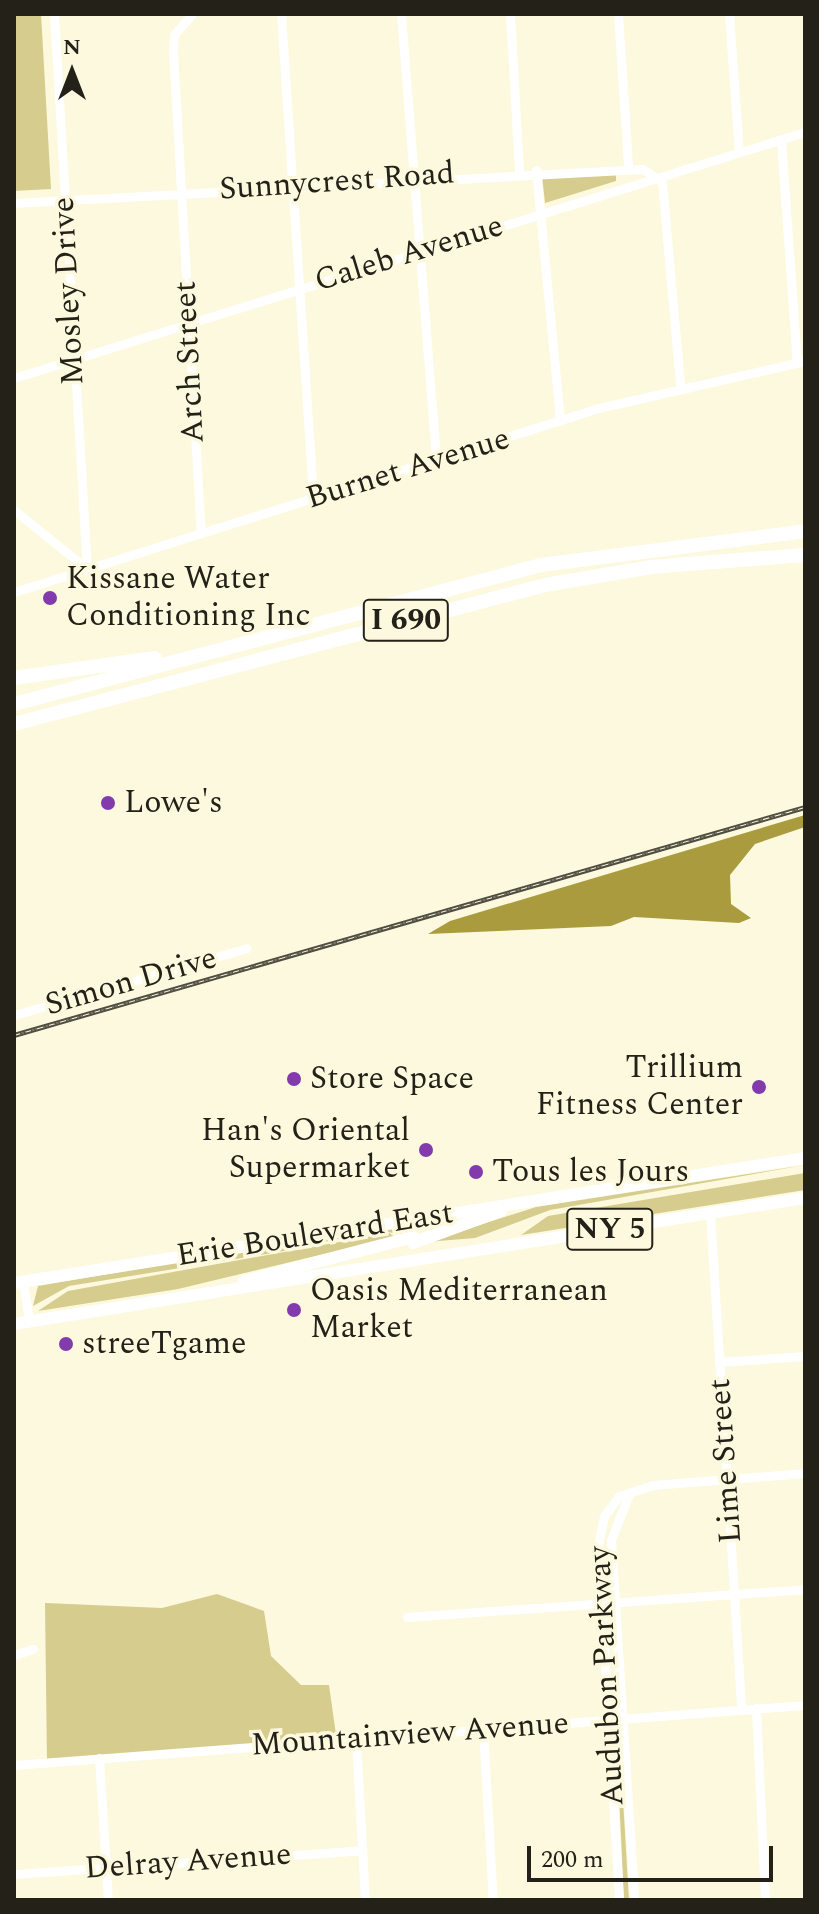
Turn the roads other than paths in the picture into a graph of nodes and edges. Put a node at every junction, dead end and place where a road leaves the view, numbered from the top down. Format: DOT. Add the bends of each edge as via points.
graph roads {
  1 [pos="54,14"];
  2 [pos="192,14"];
  3 [pos="281,14"];
  4 [pos="401,14"];
  5 [pos="510,14"];
  6 [pos="618,14"];
  7 [pos="729,14"];
  8 [pos="805,132"];
  9 [pos="781,141"];
  10 [pos="739,152"];
  11 [pos="628,166"];
  12 [pos="536,170"];
  13 [pos="519,171"];
  14 [pos="658,176"];
  15 [pos="415,177"];
  16 [pos="290,184"];
  17 [pos="180,192"];
  18 [pos="64,200"];
  19 [pos="14,203"];
  20 [pos="543,212"];
  21 [pos="422,250"];
  22 [pos="298,289"];
  23 [pos="187,324"];
  24 [pos="73,361"];
  25 [pos="801,362"];
  26 [pos="14,378"];
  27 [pos="680,385"];
  28 [pos="560,421"];
  29 [pos="436,460"];
  30 [pos="313,498"];
  31 [pos="14,510"];
  32 [pos="805,531"];
  33 [pos="201,533"];
  34 [pos="805,555"];
  35 [pos="87,569"];
  36 [pos="14,592"];
  37 [pos="238,644"];
  38 [pos="14,678"];
  39 [pos="14,704"];
  40 [pos="14,724"];
  41 [pos="247,948"];
  42 [pos="14,1015"];
  43 [pos="805,1158"];
  44 [pos="805,1198"];
  45 [pos="519,1203"];
  46 [pos="710,1213"];
  47 [pos="410,1220"];
  48 [pos="413,1240"];
  49 [pos="415,1260"];
  50 [pos="19,1282"];
  51 [pos="207,1293"];
  52 [pos="29,1321"];
  53 [pos="14,1324"];
  54 [pos="805,1356"];
  55 [pos="719,1362"];
  56 [pos="805,1473"];
  57 [pos="728,1478"];
  58 [pos="629,1494"];
  59 [pos="604,1516"];
  60 [pos="613,1522"];
  61 [pos="805,1589"];
  62 [pos="735,1594"];
  63 [pos="615,1603"];
  64 [pos="602,1604"];
  65 [pos="407,1617"];
  66 [pos="33,1649"];
  67 [pos="14,1655"];
  68 [pos="805,1705"];
  69 [pos="756,1708"];
  70 [pos="741,1709"];
  71 [pos="622,1719"];
  72 [pos="608,1720"];
  73 [pos="483,1729"];
  74 [pos="356,1740"];
  75 [pos="99,1758"];
  76 [pos="14,1765"];
  77 [pos="362,1850"];
  78 [pos="106,1868"];
  79 [pos="14,1874"];
  80 [pos="108,1900"];
  81 [pos="365,1900"];
  82 [pos="493,1900"];
  83 [pos="619,1900"];
  84 [pos="634,1900"];
  85 [pos="765,1900"];
  1 -- 18 [label="street, Mosley Drive"];
  2 -- 17 [label="street, Arch Street" via="173,43"];
  3 -- 16 [label="street"];
  4 -- 15 [label="street"];
  5 -- 13 [label="street"];
  6 -- 11 [label="street"];
  7 -- 10 [label="street"];
  8 -- 9 [label="street, Caleb Avenue"];
  9 -- 10 [label="street, Caleb Avenue"];
  9 -- 25 [label="street"];
  10 -- 14 [label="street, Caleb Avenue"];
  11 -- 12 [label="street, Sunnycrest Road"];
  11 -- 14 [label="street, Sunnycrest Road"];
  12 -- 13 [label="street, Sunnycrest Road"];
  12 -- 20 [label="street"];
  13 -- 15 [label="street, Sunnycrest Road"];
  14 -- 20 [label="street, Caleb Avenue"];
  14 -- 27 [label="street"];
  15 -- 16 [label="street, Sunnycrest Road"];
  15 -- 21 [label="street"];
  16 -- 17 [label="street, Sunnycrest Road"];
  16 -- 22 [label="street"];
  17 -- 18 [label="street, Sunnycrest Road"];
  17 -- 23 [label="street, Arch Street"];
  18 -- 19 [label="street, Sunnycrest Road"];
  18 -- 24 [label="street, Mosley Drive"];
  20 -- 21 [label="street, Caleb Avenue"];
  20 -- 28 [label="street"];
  21 -- 22 [label="street, Caleb Avenue"];
  21 -- 29 [label="street"];
  22 -- 23 [label="street, Caleb Avenue"];
  22 -- 30 [label="street"];
  23 -- 24 [label="street, Caleb Avenue"];
  23 -- 33 [label="street, Arch Street"];
  24 -- 26 [label="street, Caleb Avenue"];
  24 -- 35 [label="street, Mosley Drive"];
  25 -- 27 [label="street, Burnet Avenue"];
  27 -- 28 [label="street, Burnet Avenue"];
  28 -- 29 [label="street, Burnet Avenue"];
  29 -- 30 [label="street, Burnet Avenue"];
  30 -- 33 [label="street, Burnet Avenue"];
  31 -- 35 [label="street"];
  32 -- 37 [label="highway, I 690" via="541,565"];
  33 -- 35 [label="street, Burnet Avenue"];
  34 -- 40 [label="highway, I 690" via="651,567 545,585"];
  35 -- 36 [label="street, Burnet Avenue"];
  37 -- 38 [label="highway"];
  37 -- 39 [label="highway, I 690"];
  41 -- 42 [label="street, Simon Drive"];
  43 -- 45 [label="main road, Erie Boulevard East / NY 5"];
  44 -- 46 [label="main road, Erie Boulevard East / NY 5"];
  45 -- 47 [label="main road, Erie Boulevard East / NY 5"];
  45 -- 48 [label="main road"];
  46 -- 49 [label="main road, Erie Boulevard East / NY 5"];
  46 -- 55 [label="street, Lime Street"];
  47 -- 48 [label="street"];
  47 -- 50 [label="main road, Erie Boulevard East / NY 5"];
  48 -- 49 [label="street"];
  48 -- 51 [label="main road"];
  49 -- 51 [label="main road, Erie Boulevard East / NY 5"];
  50 -- 52 [label="street"];
  51 -- 52 [label="main road, Erie Boulevard East / NY 5"];
  52 -- 53 [label="main road, Erie Boulevard East / NY 5"];
  54 -- 55 [label="street"];
  55 -- 57 [label="street, Lime Street"];
  56 -- 57 [label="street"];
  57 -- 58 [label="street"];
  57 -- 62 [label="street, Lime Street"];
  58 -- 59 [label="street, Audubon Parkway"];
  58 -- 60 [label="street, Audubon Parkway"];
  59 -- 60 [label="street"];
  59 -- 64 [label="street, Audubon Parkway"];
  60 -- 63 [label="street, Audubon Parkway"];
  61 -- 62 [label="street"];
  62 -- 63 [label="street"];
  62 -- 70 [label="street, Lime Street"];
  63 -- 64 [label="street"];
  63 -- 71 [label="street, Audubon Parkway"];
  64 -- 65 [label="street"];
  64 -- 72 [label="street, Audubon Parkway"];
  66 -- 67 [label="street"];
  68 -- 69 [label="street, Mountainview Avenue"];
  69 -- 70 [label="street, Mountainview Avenue"];
  69 -- 85 [label="street"];
  70 -- 71 [label="street, Mountainview Avenue"];
  71 -- 72 [label="street, Mountainview Avenue"];
  71 -- 84 [label="street, Audubon Parkway"];
  72 -- 73 [label="street, Mountainview Avenue"];
  72 -- 83 [label="street, Audubon Parkway"];
  73 -- 74 [label="street, Mountainview Avenue"];
  73 -- 82 [label="street"];
  74 -- 75 [label="street, Mountainview Avenue"];
  74 -- 77 [label="street"];
  75 -- 76 [label="street, Mountainview Avenue"];
  75 -- 78 [label="street"];
  77 -- 78 [label="street, Delray Avenue"];
  77 -- 81 [label="street"];
  78 -- 79 [label="street, Delray Avenue"];
  78 -- 80 [label="street"];
}
